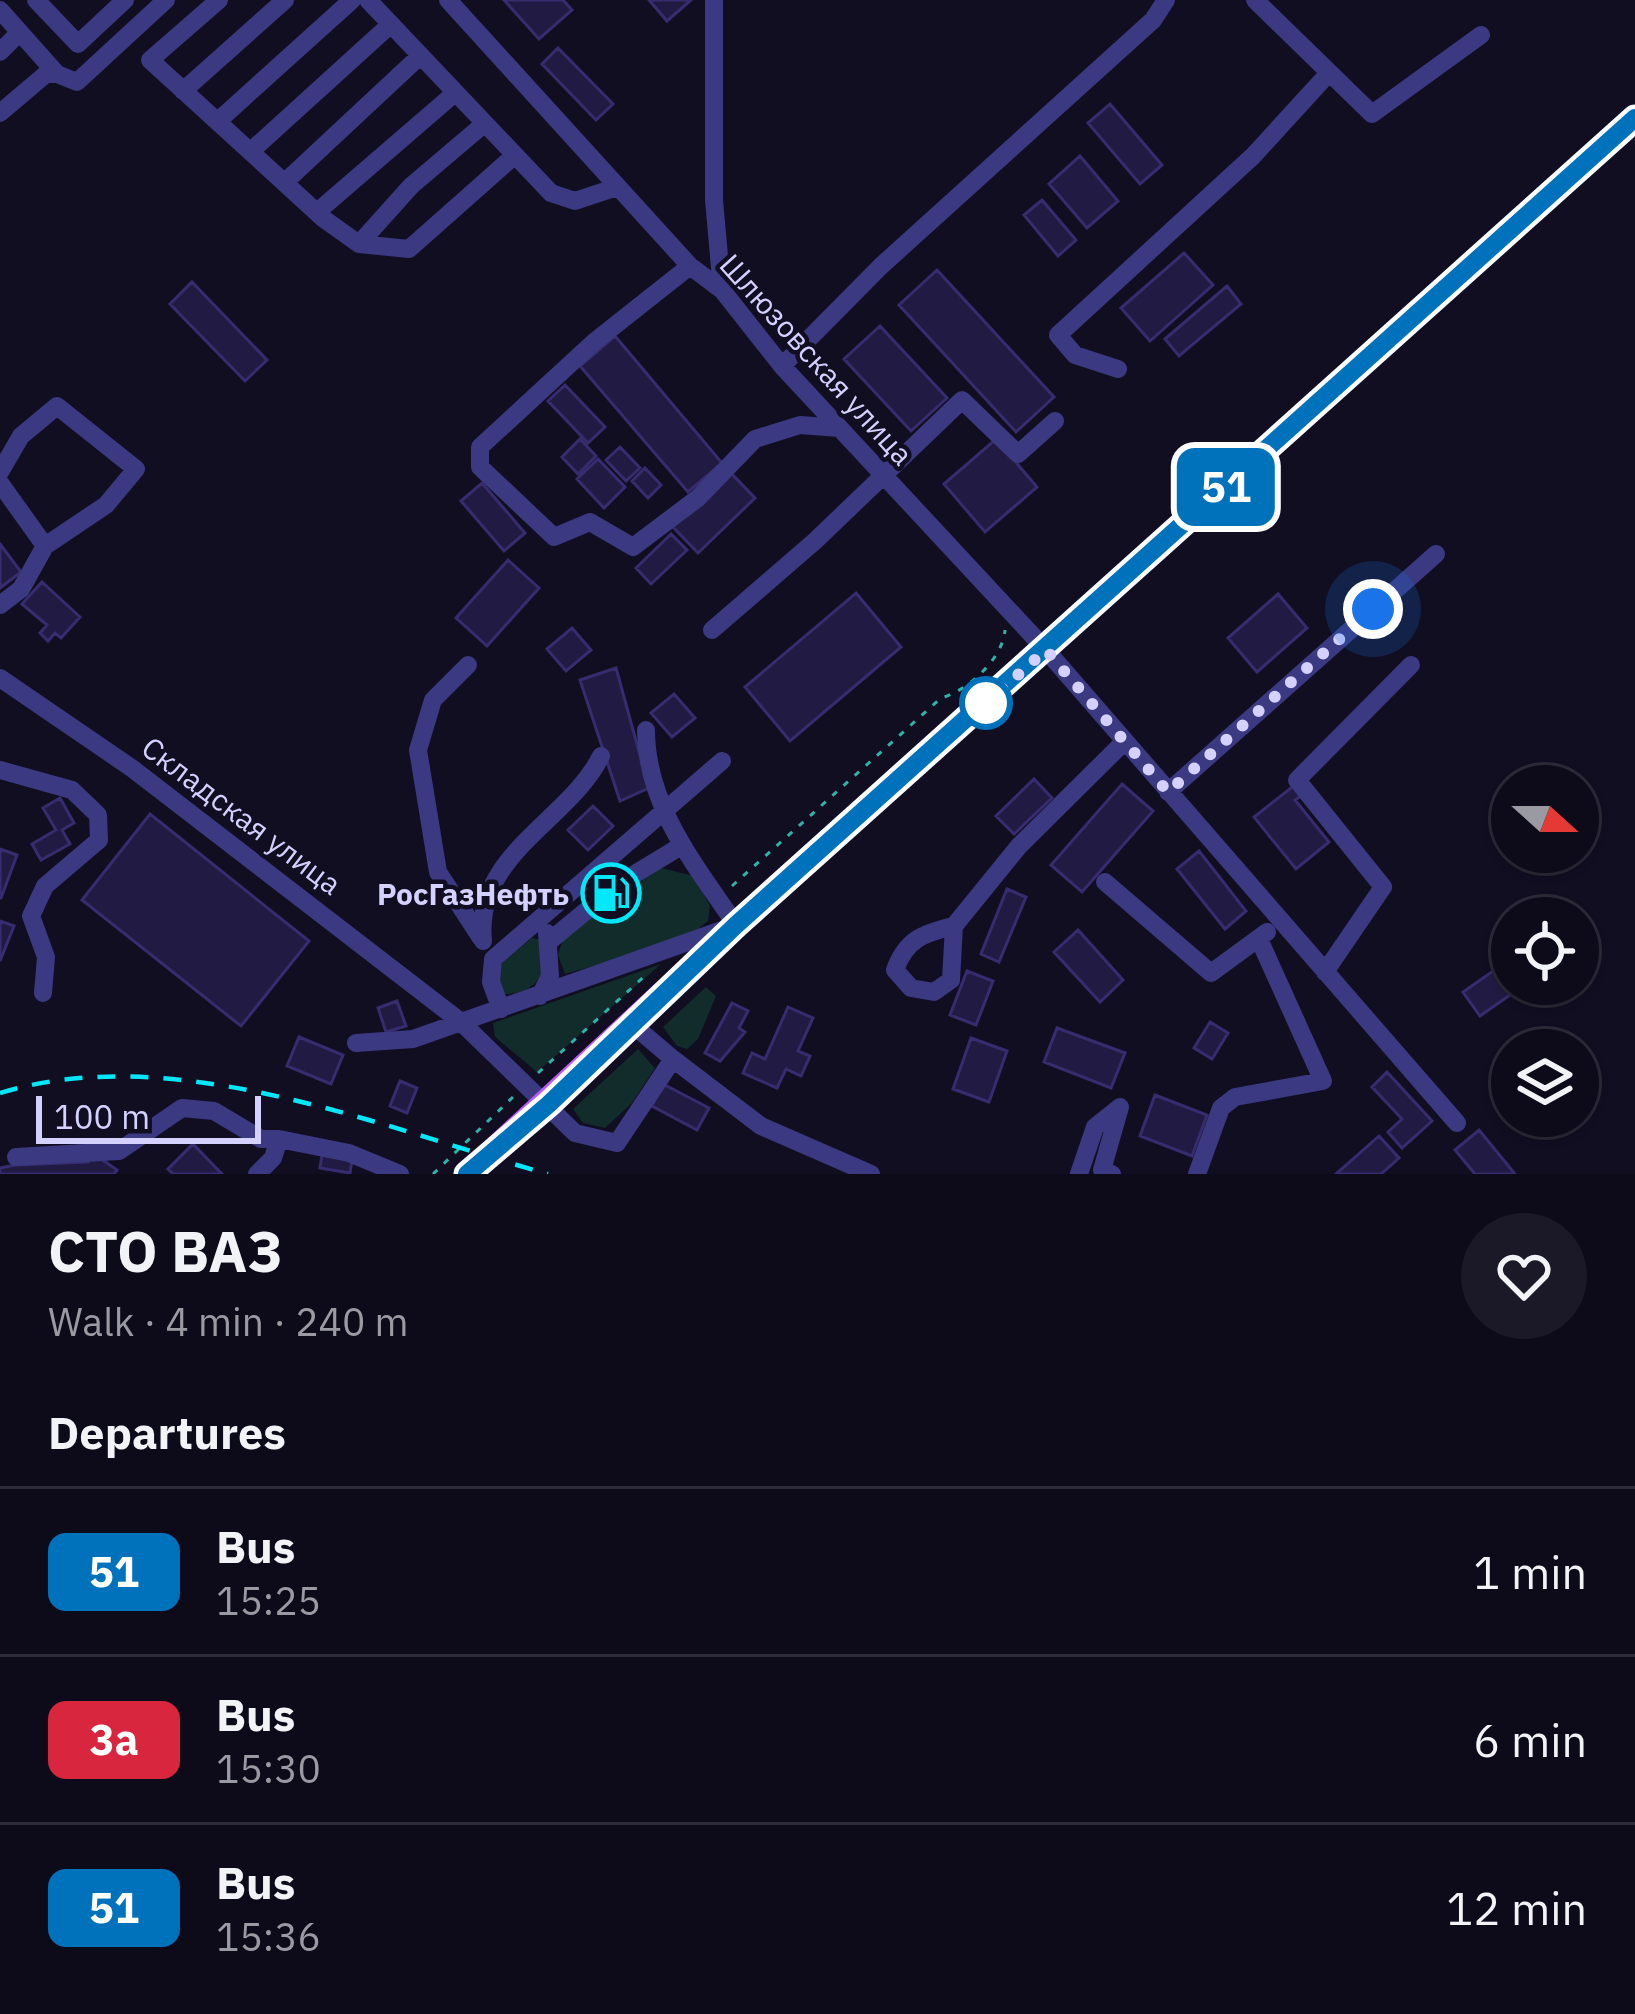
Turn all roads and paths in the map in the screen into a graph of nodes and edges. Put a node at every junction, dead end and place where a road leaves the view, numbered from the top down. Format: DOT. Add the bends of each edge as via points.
graph roads {
  1 [pos="36,0"];
  2 [pos="166,0"];
  3 [pos="218,0"];
  4 [pos="286,0"];
  5 [pos="352,0"];
  6 [pos="368,0"];
  7 [pos="448,0"];
  8 [pos="714,0"];
  9 [pos="1166,0"];
  10 [pos="1255,0"];
  11 [pos="112,4"];
  12 [pos="0,10"];
  13 [pos="391,25"];
  14 [pos="20,32"];
  15 [pos="1481,34"];
  16 [pos="0,52"];
  17 [pos="420,56"];
  18 [pos="57,74"];
  19 [pos="1328,74"];
  20 [pos="184,91"];
  21 [pos="455,93"];
  22 [pos="0,112"];
  23 [pos="1635,118"];
  24 [pos="218,121"];
  25 [pos="484,124"];
  26 [pos="251,151"];
  27 [pos="514,156"];
  28 [pos="285,182"];
  29 [pos="617,187"];
  30 [pos="316,212"];
  31 [pos="359,244"];
  32 [pos="690,266"];
  33 [pos="722,290"];
  34 [pos="782,366"];
  35 [pos="1118,369"];
  36 [pos="1055,421"];
  37 [pos="839,428"];
  38 [pos="0,472"];
  39 [pos="882,475"];
  40 [pos="0,483"];
  41 [pos="45,546"];
  42 [pos="1436,554"];
  43 [pos="0,605"];
  44 [pos="1001,617"];
  45 [pos="712,630"];
  46 [pos="1046,650"];
  47 [pos="468,665"];
  48 [pos="1411,665"];
  49 [pos="0,678"];
  50 [pos="646,730"];
  51 [pos="1124,742"];
  52 [pos="601,756"];
  53 [pos="722,761"];
  54 [pos="0,770"];
  55 [pos="1168,792"];
  56 [pos="666,810"];
  57 [pos="681,846"];
  58 [pos="1106,882"];
  59 [pos="729,915"];
  60 [pos="1281,922"];
  61 [pos="954,926"];
  62 [pos="521,937"];
  63 [pos="481,938"];
  64 [pos="551,939"];
  65 [pos="1258,939"];
  66 [pos="493,958"];
  67 [pos="1324,972"];
  68 [pos="647,974"];
  69 [pos="43,993"];
  70 [pos="540,996"];
  71 [pos="501,1009"];
  72 [pos="461,1022"];
  73 [pos="633,1025"];
  74 [pos="356,1043"];
  75 [pos="673,1059"];
  76 [pos="527,1084"];
  77 [pos="549,1104"];
  78 [pos="1456,1123"];
  79 [pos="280,1139"];
  80 [pos="16,1157"];
  81 [pos="257,1174"];
  82 [pos="400,1174"];
  83 [pos="434,1174"];
  84 [pos="467,1174"];
  85 [pos="871,1174"];
  86 [pos="1078,1174"];
  87 [pos="1112,1174"];
  88 [pos="1196,1174"];
  1 -- 11 [label="street" via="78,44"];
  2 -- 18 [label="street" via="77,82"];
  3 -- 20 [label="street" via="150,60"];
  4 -- 20 [label="street"];
  5 -- 24 [label="street"];
  6 -- 13 [label="street"];
  7 -- 29 [label="street, Шлюзовская улица"];
  8 -- 33 [label="street"];
  9 -- 34 [label="street"];
  10 -- 19 [label="street"];
  12 -- 14 [label="street"];
  13 -- 17 [label="street"];
  13 -- 26 [label="street"];
  14 -- 16 [label="street"];
  14 -- 18 [label="street"];
  15 -- 19 [label="street" via="1372,114"];
  17 -- 21 [label="street"];
  17 -- 28 [label="street"];
  18 -- 22 [label="street" via="46,74"];
  19 -- 35 [label="street" via="1252,156 1058,335 1075,355"];
  20 -- 24 [label="street"];
  21 -- 25 [label="street"];
  21 -- 30 [label="street"];
  23 -- 46 [label="main road"];
  24 -- 26 [label="street"];
  25 -- 27 [label="street"];
  25 -- 31 [label="street"];
  26 -- 28 [label="street"];
  27 -- 29 [label="street" via="551,193 575,201"];
  27 -- 31 [label="street" via="410,249"];
  28 -- 30 [label="street"];
  29 -- 32 [label="street, Шлюзовская улица"];
  30 -- 31 [label="street"];
  32 -- 33 [label="street, Шлюзовская улица"];
  32 -- 37 [label="street" via="480,447 480,467 554,537 590,522 633,547 698,498 755,439 800,425"];
  33 -- 34 [label="street, Шлюзовская улица"];
  34 -- 37 [label="street, Шлюзовская улица"];
  36 -- 39 [label="street" via="1018,454 962,400"];
  37 -- 39 [label="street, Шлюзовская улица"];
  38 -- 41 [label="street" via="21,436 56,406 136,469 106,505"];
  39 -- 45 [label="street"];
  39 -- 46 [label="street, Шлюзовская улица"];
  40 -- 41 [label="street"];
  41 -- 43 [label="street" via="21,589"];
  42 -- 55 [label="street"];
  44 -- 59 [label="path" via="1005,641 982,672 941,698 731,887"];
  46 -- 51 [label="street, Шлюзовская улица"];
  46 -- 59 [label="main road"];
  47 -- 63 [label="street" via="433,700 418,750 438,872"];
  48 -- 67 [label="street" via="1297,780 1384,886"];
  49 -- 72 [label="street, Складская улица" via="133,769"];
  50 -- 56 [label="street" via="646,768"];
  51 -- 55 [label="street, Шлюзовская улица"];
  51 -- 61 [label="street" via="1019,846"];
  52 -- 63 [label="street" via="589,782 504,862"];
  53 -- 56 [label="street"];
  54 -- 69 [label="street" via="72,790 98,815 99,840 45,886 31,916 46,957"];
  55 -- 60 [label="street, Шлюзовская улица"];
  56 -- 57 [label="street"];
  56 -- 62 [label="street"];
  57 -- 59 [label="street"];
  57 -- 64 [label="street"];
  58 -- 65 [label="street" via="1210,974"];
  59 -- 70 [label="street"];
  59 -- 73 [label="main road"];
  60 -- 65 [label="street"];
  60 -- 67 [label="street, Шлюзовская улица"];
  62 -- 64 [label="street" via="545,930"];
  62 -- 66 [label="street"];
  63 -- 66 [label="street"];
  64 -- 70 [label="street" via="550,976"];
  65 -- 88 [label="street" via="1323,1081 1234,1097 1221,1108"];
  66 -- 71 [label="street"];
  67 -- 78 [label="street, Шлюзовская улица"];
  68 -- 76 [label="path"];
  70 -- 71 [label="street"];
  71 -- 72 [label="street"];
  72 -- 74 [label="street" via="413,1039"];
  72 -- 76 [label="street, Складская улица"];
  73 -- 75 [label="street"];
  73 -- 77 [label="main road"];
  75 -- 77 [label="street, Складская улица" via="617,1143 575,1133"];
  75 -- 85 [label="street" via="761,1126"];
  76 -- 77 [label="street, Складская улица"];
  76 -- 83 [label="path"];
  77 -- 84 [label="main road"];
  79 -- 80 [label="street" via="262,1139 214,1111 182,1108 119,1151"];
  79 -- 81 [label="street"];
  79 -- 82 [label="street" via="350,1153"];
  86 -- 87 [label="street" via="1095,1127 1120,1107 1102,1170"];
}
